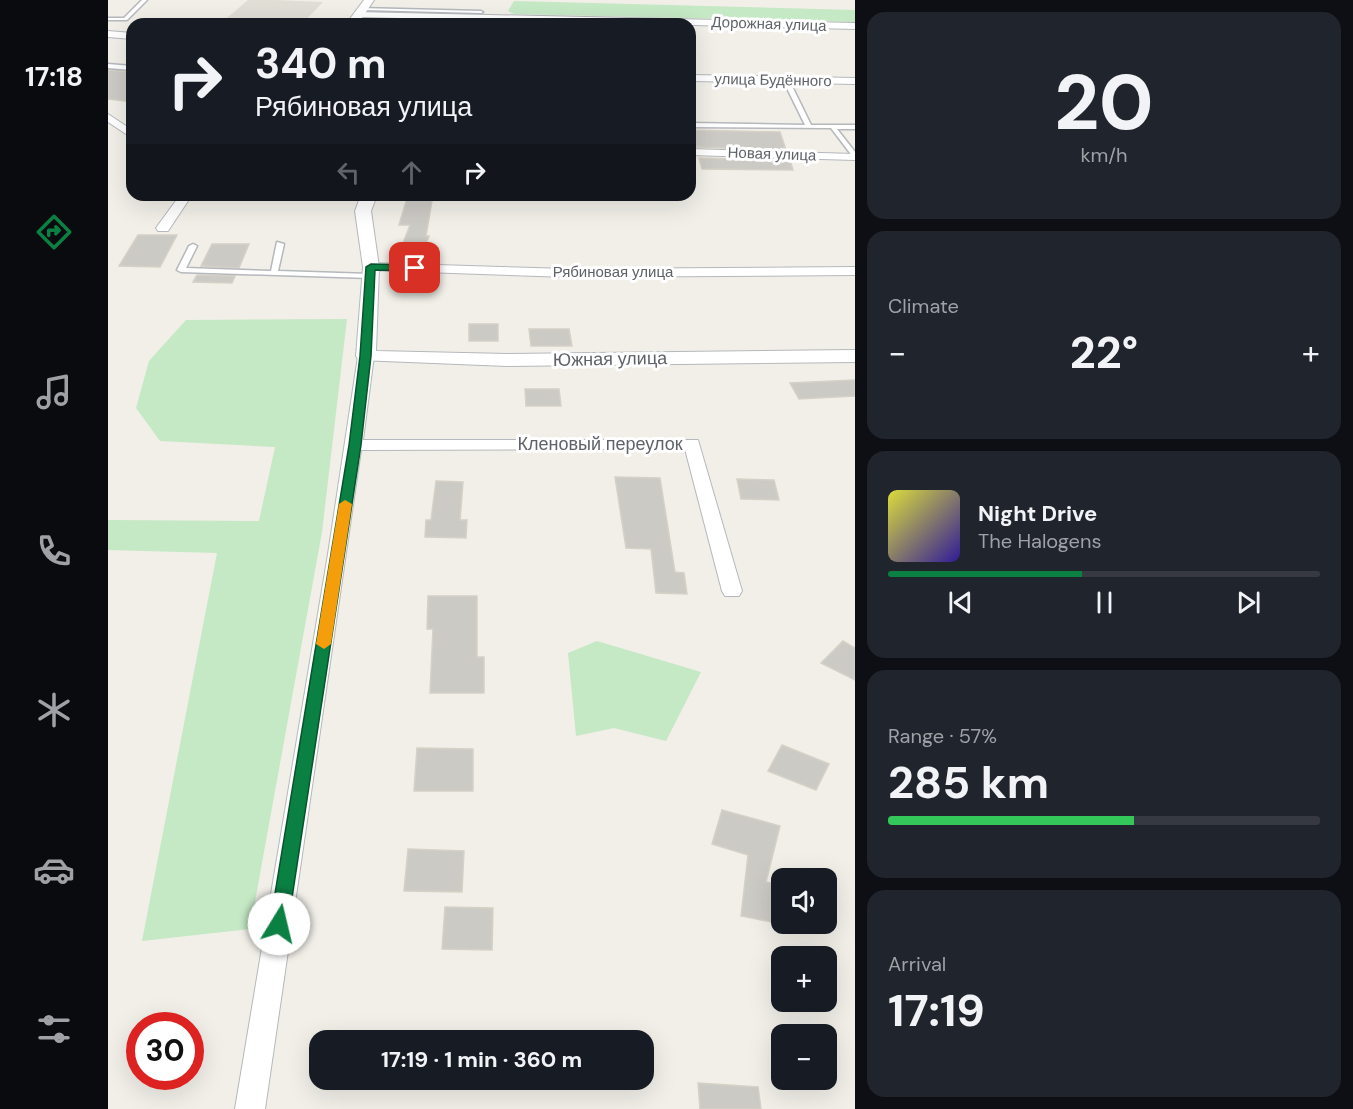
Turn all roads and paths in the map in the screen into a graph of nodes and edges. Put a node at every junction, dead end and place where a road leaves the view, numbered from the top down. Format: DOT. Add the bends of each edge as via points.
graph roads {
  1 [pos="145,0"];
  2 [pos="481,12"];
  3 [pos="359,14"];
  4 [pos="127,18"];
  5 [pos="524,18"];
  6 [pos="126,19"];
  7 [pos="108,20"];
  8 [pos="696,22"];
  9 [pos="855,26"];
  10 [pos="108,34"];
  11 [pos="126,36"];
  12 [pos="108,66"];
  13 [pos="126,68"];
  14 [pos="696,78"];
  15 [pos="786,80"];
  16 [pos="855,81"];
  17 [pos="108,117"];
  18 [pos="696,124"];
  19 [pos="809,126"];
  20 [pos="832,126"];
  21 [pos="855,127"];
  22 [pos="126,130"];
  23 [pos="696,152"];
  24 [pos="855,156"];
  25 [pos="182,201"];
  26 [pos="367,201"];
  27 [pos="163,228"];
  28 [pos="280,243"];
  29 [pos="193,246"];
  30 [pos="370,271"];
  31 [pos="855,271"];
  32 [pos="274,274"];
  33 [pos="366,356"];
  34 [pos="855,356"];
  35 [pos="355,445"];
  36 [pos="732,591"];
  37 [pos="250,1109"];
  1 -- 4 [label="lane"];
  2 -- 3 [label="lane"];
  3 -- 5 [label="street, Дорожная улица"];
  6 -- 7 [label="lane"];
  8 -- 9 [label="street, Дорожная улица"];
  10 -- 11 [label="street"];
  12 -- 13 [label="lane"];
  14 -- 15 [label="street, улица Будённого"];
  15 -- 16 [label="street, улица Будённого"];
  15 -- 19 [label="lane"];
  17 -- 22 [label="street"];
  18 -- 19 [label="lane"];
  19 -- 20 [label="lane"];
  20 -- 21 [label="lane"];
  20 -- 24 [label="lane"];
  23 -- 24 [label="street, Новая улица"];
  25 -- 27 [label="street"];
  26 -- 30 [label="street" via="363,211"];
  28 -- 32 [label="lane"];
  29 -- 32 [label="lane" via="181,270"];
  30 -- 31 [label="street, Рябиновая улица"];
  30 -- 32 [label="lane"];
  30 -- 33 [label="street"];
  33 -- 34 [label="street, Южная улица" via="507,360"];
  33 -- 35 [label="street"];
  35 -- 36 [label="street, Кленовый переулок" via="692,444"];
  35 -- 37 [label="street"];
}
